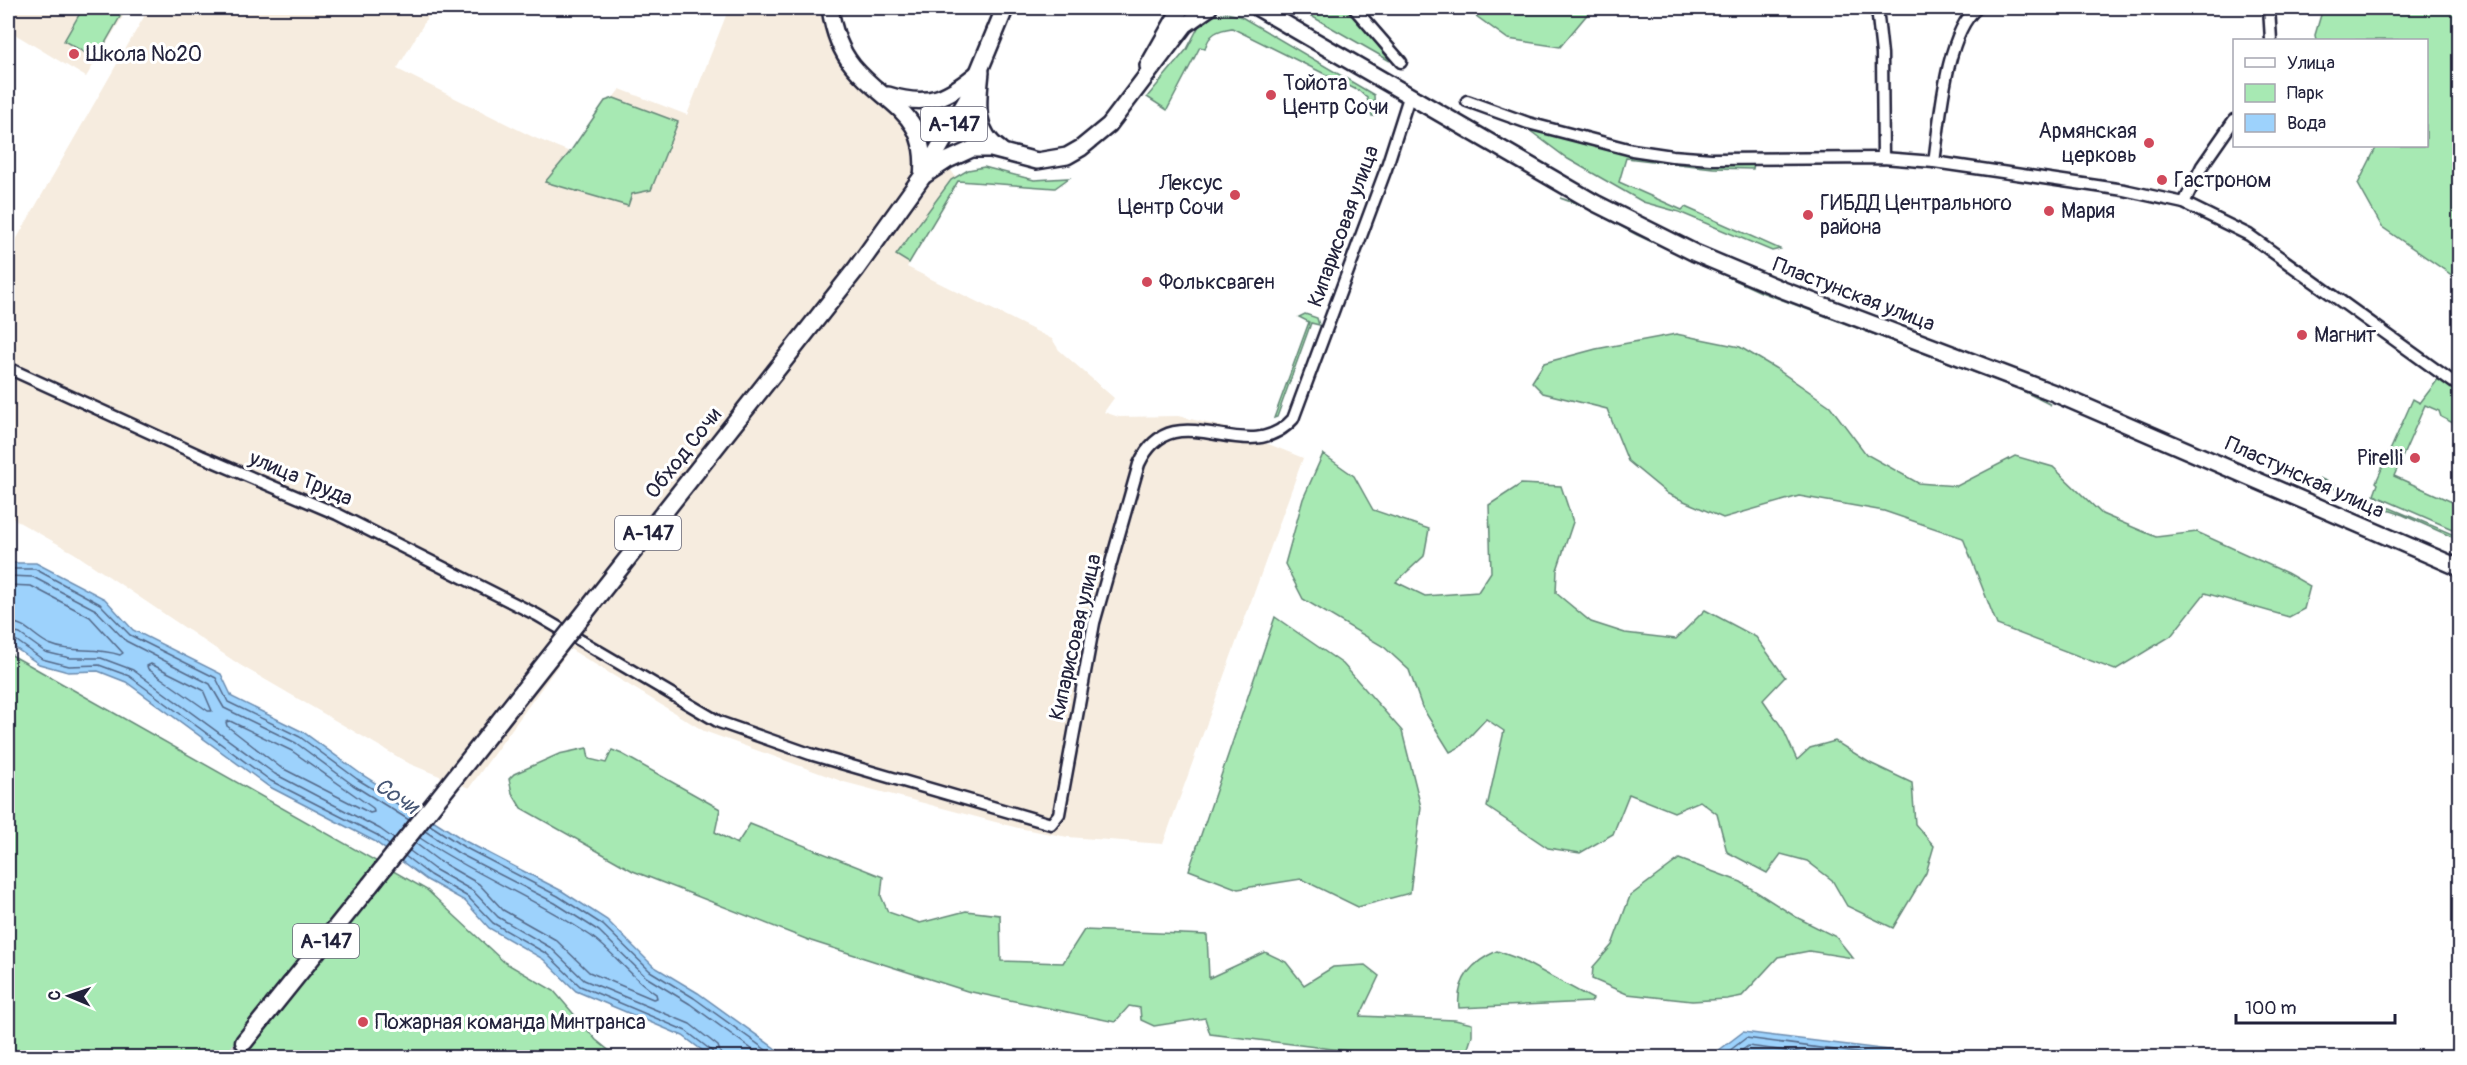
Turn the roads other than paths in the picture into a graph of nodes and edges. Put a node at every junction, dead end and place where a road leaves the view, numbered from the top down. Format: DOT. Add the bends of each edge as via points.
graph roads {
  1 [pos="830,8"];
  2 [pos="1005,8"];
  3 [pos="1194,8"];
  4 [pos="1209,8"];
  5 [pos="1258,8"];
  6 [pos="1354,8"];
  7 [pos="1877,8"];
  8 [pos="1977,8"];
  9 [pos="2269,8"];
  10 [pos="1179,14"];
  11 [pos="2271,39"];
  12 [pos="1401,62"];
  13 [pos="982,69"];
  14 [pos="1410,94"];
  15 [pos="886,95"];
  16 [pos="1467,101"];
  17 [pos="2233,123"];
  18 [pos="1005,153"];
  19 [pos="1883,158"];
  20 [pos="1934,162"];
  21 [pos="922,177"];
  22 [pos="2184,203"];
  23 [pos="8,368"];
  24 [pos="2460,387"];
  25 [pos="2460,567"];
  26 [pos="574,636"];
  27 [pos="244,1042"];
  1 -- 15 [label="main road, А-147" via="833,28 852,65"];
  2 -- 13 [label="highway, Обход Сочи / А-147"];
  3 -- 10 [label="main road, А-147"];
  4 -- 10 [label="main road, А-147"];
  5 -- 14 [label="main road, Пластунская улица"];
  6 -- 12 [label="street"];
  7 -- 19 [label="street" via="1882,54"];
  8 -- 20 [label="street" via="1963,25 1952,51"];
  9 -- 11 [label="street"];
  10 -- 18 [label="main road, А-147" via="1142,80 1095,139 1067,156 1037,161"];
  13 -- 15 [label="main road, А-147" via="958,89 934,100 904,100"];
  13 -- 18 [label="main road, А-147" via="982,130"];
  13 -- 21 [label="highway, Обход Сочи / А-147"];
  14 -- 25 [label="main road, Пластунская улица" via="1595,202 1695,253 2075,401"];
  14 -- 26 [label="street, Кипарисовая улица" via="1293,419 1275,435 1247,438 1176,430 1152,441 1147,448 1094,623 1059,814 1051,824 810,754 719,722"];
  15 -- 21 [label="main road, А-147" via="902,110 918,136"];
  16 -- 19 [label="street" via="1528,123 1632,150 1672,156 1758,160"];
  17 -- 22 [label="street" via="2202,166"];
  18 -- 21 [label="main road, А-147" via="972,150"];
  19 -- 20 [label="street"];
  20 -- 22 [label="street" via="2124,190"];
  21 -- 27 [label="highway, Обход Сочи / А-147, bridge" via="856,269"];
  22 -- 24 [label="street" via="2249,235"];
  23 -- 26 [label="street, улица Труда" via="338,514"];
}
